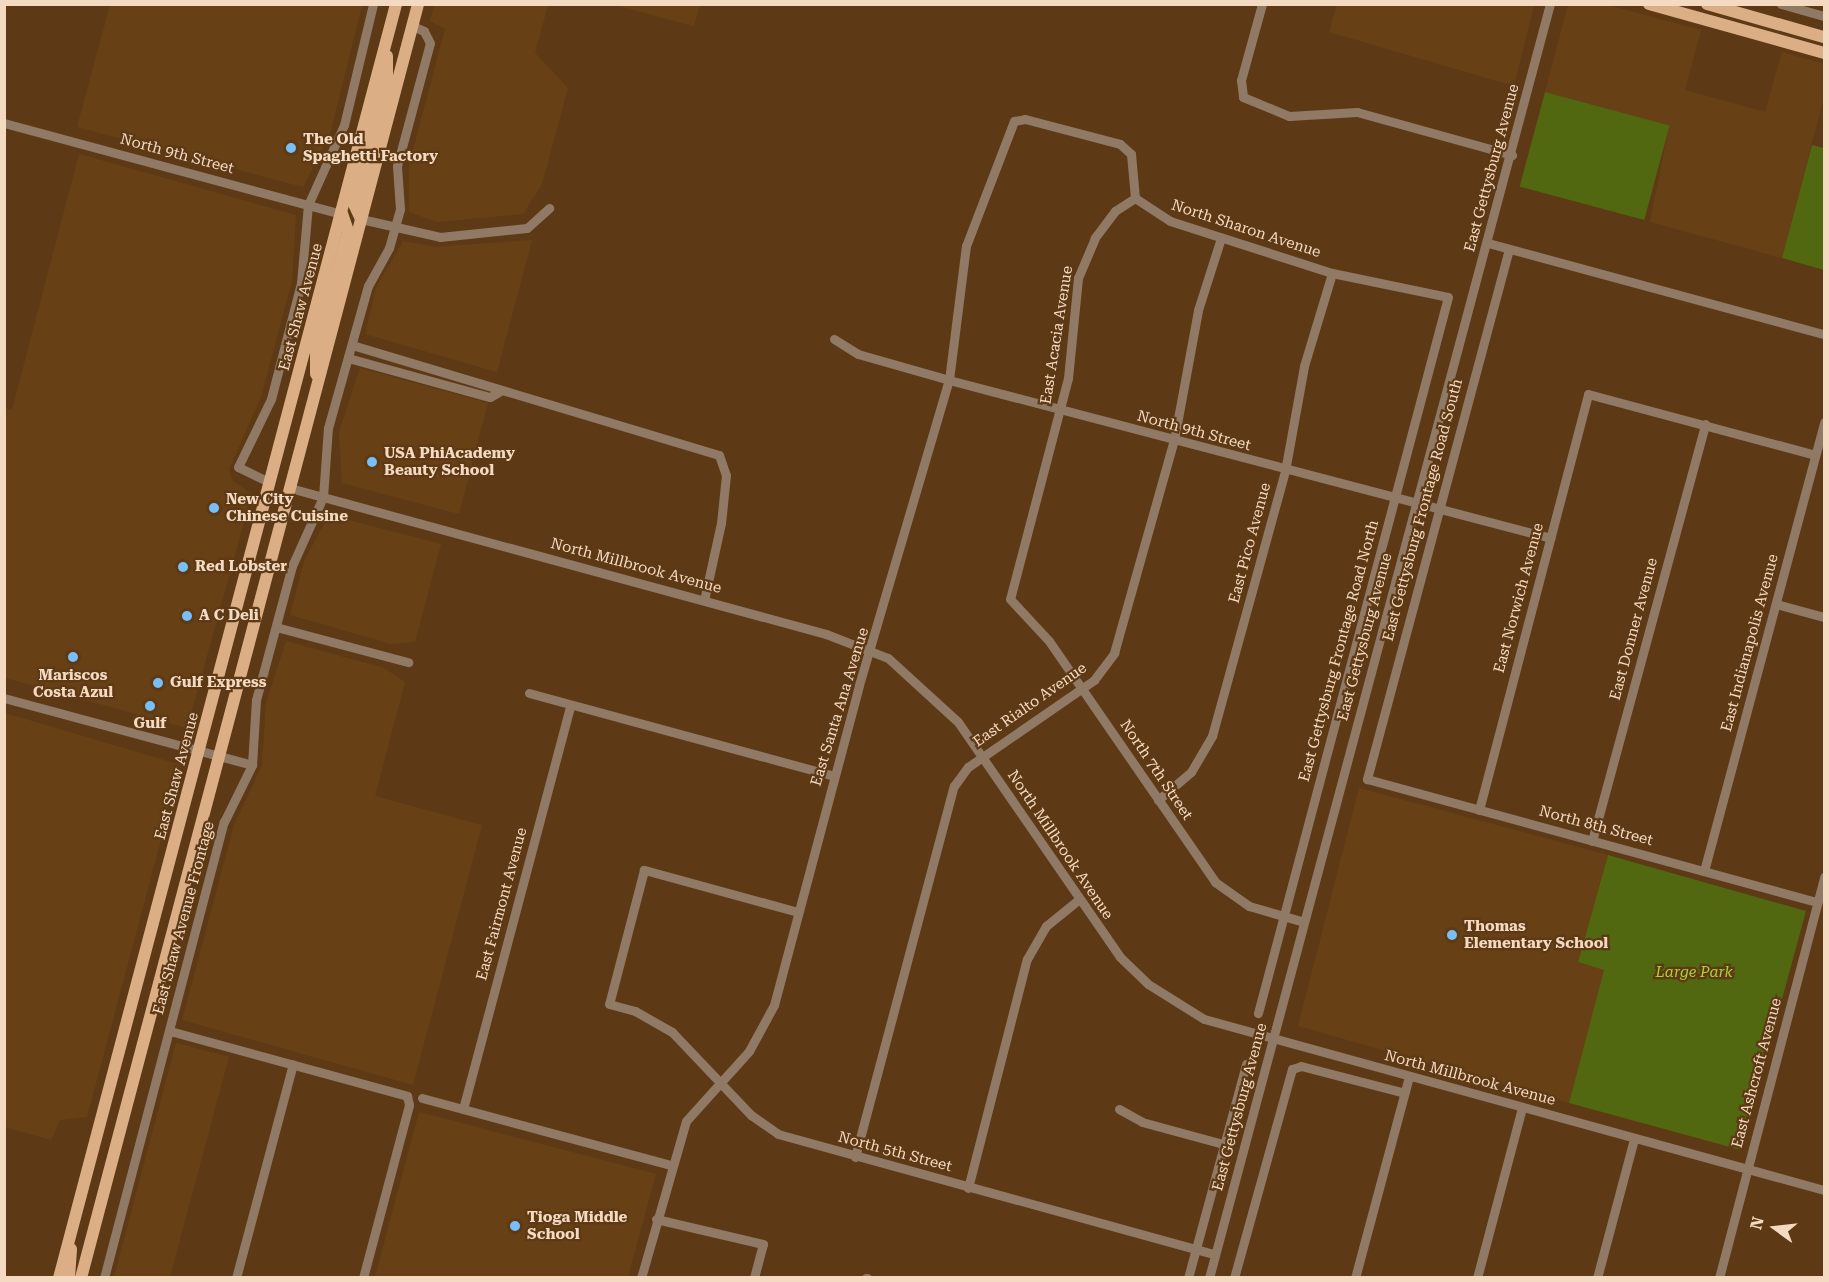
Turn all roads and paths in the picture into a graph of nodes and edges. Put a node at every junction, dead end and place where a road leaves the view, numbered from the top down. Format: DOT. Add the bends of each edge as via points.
graph roads {
  1 [pos="373,4"];
  2 [pos="396,4"];
  3 [pos="418,4"];
  4 [pos="1262,4"];
  5 [pos="1550,4"];
  6 [pos="1649,4"];
  7 [pos="1707,4"];
  8 [pos="1781,4"];
  9 [pos="1824,16"];
  10 [pos="1766,20"];
  11 [pos="1710,21"];
  12 [pos="412,26"];
  13 [pos="1824,36"];
  14 [pos="388,37"];
  15 [pos="1824,53"];
  16 [pos="4,123"];
  17 [pos="1512,155"];
  18 [pos="1135,198"];
  19 [pos="308,206"];
  20 [pos="549,207"];
  21 [pos="342,214"];
  22 [pos="362,219"];
  23 [pos="394,228"];
  24 [pos="1221,238"];
  25 [pos="1488,243"];
  26 [pos="1509,249"];
  27 [pos="1332,273"];
  28 [pos="1448,297"];
  29 [pos="1824,334"];
  30 [pos="834,339"];
  31 [pos="352,345"];
  32 [pos="348,358"];
  33 [pos="949,381"];
  34 [pos="499,392"];
  35 [pos="315,393"];
  36 [pos="1061,410"];
  37 [pos="1824,422"];
  38 [pos="1705,424"];
  39 [pos="1174,441"];
  40 [pos="1815,455"];
  41 [pos="1286,471"];
  42 [pos="269,482"];
  43 [pos="290,488"];
  44 [pos="323,497"];
  45 [pos="1396,497"];
  46 [pos="1416,502"];
  47 [pos="1440,508"];
  48 [pos="1551,538"];
  49 [pos="1010,599"];
  50 [pos="704,600"];
  51 [pos="1776,604"];
  52 [pos="1824,617"];
  53 [pos="276,627"];
  54 [pos="872,649"];
  55 [pos="408,663"];
  56 [pos="1082,688"];
  57 [pos="529,693"];
  58 [pos="4,698"];
  59 [pos="570,707"];
  60 [pos="200,751"];
  61 [pos="220,757"];
  62 [pos="982,757"];
  63 [pos="252,765"];
  64 [pos="834,776"];
  65 [pos="1367,779"];
  66 [pos="1158,800"];
  67 [pos="1479,810"];
  68 [pos="1592,841"];
  69 [pos="1704,871"];
  70 [pos="1824,877"];
  71 [pos="1078,900"];
  72 [pos="1818,902"];
  73 [pos="798,912"];
  74 [pos="1284,917"];
  75 [pos="1304,922"];
  76 [pos="1258,1013"];
  77 [pos="170,1031"];
  78 [pos="1273,1041"];
  79 [pos="293,1064"];
  80 [pos="1246,1064"];
  81 [pos="1409,1077"];
  82 [pos="718,1082"];
  83 [pos="1405,1092"];
  84 [pos="422,1098"];
  85 [pos="1522,1108"];
  86 [pos="463,1109"];
  87 [pos="1119,1109"];
  88 [pos="1634,1139"];
  89 [pos="1223,1144"];
  90 [pos="855,1157"];
  91 [pos="670,1165"];
  92 [pos="1748,1170"];
  93 [pos="968,1188"];
  94 [pos="1824,1190"];
  95 [pos="657,1219"];
  96 [pos="70,1235"];
  97 [pos="1196,1249"];
  98 [pos="1215,1254"];
  99 [pos="59,1278"];
  100 [pos="69,1278"];
  101 [pos="81,1278"];
  102 [pos="104,1278"];
  103 [pos="236,1278"];
  104 [pos="363,1278"];
  105 [pos="641,1278"];
  106 [pos="754,1278"];
  107 [pos="1188,1278"];
  108 [pos="1209,1278"];
  109 [pos="1234,1278"];
  110 [pos="1355,1278"];
  111 [pos="1477,1278"];
  112 [pos="1597,1278"];
  113 [pos="1719,1278"];
  1 -- 19 [label="street" via="344,125"];
  2 -- 14 [label="main road, East Shaw Avenue"];
  3 -- 12 [label="main road"];
  4 -- 17 [label="street" via="1241,80 1243,97 1289,116 1357,112"];
  5 -- 17 [label="street, East Gettysburg Avenue"];
  6 -- 11 [label="main road"];
  7 -- 10 [label="main road"];
  8 -- 9 [label="street"];
  10 -- 11 [label="main road" via="1719,15"];
  10 -- 13 [label="main road"];
  11 -- 15 [label="main road"];
  12 -- 22 [label="main road"];
  12 -- 23 [label="street, East Shaw Avenue Frontage" via="424,31 430,43 397,166 400,209"];
  14 -- 21 [label="main road, East Shaw Avenue"];
  14 -- 22 [label="main road" via="387,80 354,204"];
  16 -- 19 [label="street, North 9th Street"];
  17 -- 25 [label="street, East Gettysburg Avenue"];
  18 -- 24 [label="street, North Sharon Avenue" via="1170,221"];
  18 -- 33 [label="street, East Santa Ana Avenue" via="1131,154 1120,144 1025,119 1014,121 964,255"];
  18 -- 36 [label="street, East Acacia Avenue" via="1115,211 1095,238 1078,278"];
  19 -- 21 [label="street, North 9th Street"];
  19 -- 42 [label="street" via="301,283 271,399 238,467"];
  20 -- 23 [label="street" via="543,219 521,229 430,237"];
  21 -- 35 [label="main road" via="348,231 316,350"];
  21 -- 42 [label="main road, East Shaw Avenue"];
  22 -- 23 [label="street"];
  22 -- 35 [label="main road"];
  23 -- 31 [label="street, East Shaw Avenue Frontage" via="368,285"];
  24 -- 27 [label="street, North Sharon Avenue"];
  24 -- 39 [label="street, East Rialto Avenue" via="1198,310"];
  25 -- 26 [label="street"];
  25 -- 46 [label="street, East Gettysburg Avenue"];
  26 -- 29 [label="street"];
  26 -- 47 [label="street, East Gettysburg Frontage Road South"];
  27 -- 28 [label="street, North Sharon Avenue"];
  27 -- 41 [label="street, East Pico Avenue" via="1304,366"];
  28 -- 45 [label="street, East Gettysburg Frontage Road North"];
  30 -- 33 [label="street, North 9th Street" via="858,354"];
  31 -- 32 [label="street, East Shaw Avenue Frontage"];
  31 -- 34 [label="street" via="494,384"];
  32 -- 34 [label="street" via="490,396"];
  32 -- 44 [label="street, East Shaw Avenue Frontage" via="328,428"];
  33 -- 36 [label="street, North 9th Street"];
  33 -- 54 [label="street, East Santa Ana Avenue"];
  34 -- 50 [label="street" via="707,449 723,460 720,538"];
  35 -- 43 [label="main road"];
  36 -- 39 [label="street, North 9th Street"];
  36 -- 49 [label="street, East Acacia Avenue"];
  37 -- 40 [label="street, East Indianapolis Avenue"];
  38 -- 40 [label="street"];
  38 -- 48 [label="street, East Norwich Avenue" via="1588,394"];
  38 -- 68 [label="street, East Donner Avenue"];
  39 -- 41 [label="street, North 9th Street"];
  39 -- 56 [label="street, East Rialto Avenue" via="1114,653 1103,672"];
  40 -- 51 [label="street, East Indianapolis Avenue"];
  41 -- 45 [label="street, North 9th Street"];
  41 -- 66 [label="street, East Pico Avenue" via="1212,736 1191,772"];
  42 -- 60 [label="main road, East Shaw Avenue"];
  43 -- 44 [label="street, North Millbrook Avenue"];
  43 -- 61 [label="main road"];
  44 -- 50 [label="street, North Millbrook Avenue"];
  44 -- 53 [label="street, East Shaw Avenue Frontage" via="292,566"];
  45 -- 46 [label="street, North 9th Street"];
  45 -- 74 [label="street, East Gettysburg Frontage Road North"];
  46 -- 47 [label="street, North 9th Street"];
  46 -- 75 [label="street, East Gettysburg Avenue"];
  47 -- 48 [label="street, North 9th Street"];
  47 -- 65 [label="street, East Gettysburg Frontage Road South"];
  48 -- 67 [label="street, East Norwich Avenue"];
  49 -- 56 [label="street, North 7th Street" via="1049,641"];
  50 -- 54 [label="street, North Millbrook Avenue"];
  51 -- 52 [label="street"];
  51 -- 69 [label="street, East Indianapolis Avenue"];
  53 -- 55 [label="street"];
  53 -- 63 [label="street, East Shaw Avenue Frontage" via="256,700"];
  54 -- 62 [label="street, North Millbrook Avenue" via="936,698"];
  54 -- 64 [label="street, East Santa Ana Avenue"];
  56 -- 62 [label="street, East Rialto Avenue"];
  56 -- 66 [label="street, North 7th Street"];
  57 -- 59 [label="street"];
  58 -- 60 [label="street"];
  59 -- 64 [label="street"];
  59 -- 86 [label="street, East Fairmont Avenue"];
  60 -- 61 [label="street"];
  60 -- 96 [label="main road, East Shaw Avenue"];
  61 -- 63 [label="street"];
  61 -- 101 [label="main road"];
  62 -- 71 [label="street, North Millbrook Avenue"];
  62 -- 90 [label="street, East Rialto Avenue" via="960,776 949,798"];
  63 -- 77 [label="street, East Shaw Avenue Frontage" via="224,822"];
  64 -- 73 [label="street, East Santa Ana Avenue"];
  65 -- 67 [label="street, North 8th Street"];
  66 -- 74 [label="street, North 7th Street" via="1224,890"];
  67 -- 68 [label="street, North 8th Street"];
  68 -- 69 [label="street, North 8th Street"];
  69 -- 72 [label="street, North 8th Street"];
  70 -- 72 [label="street, East Ashcroft Avenue"];
  71 -- 78 [label="street, North Millbrook Avenue" via="1120,957 1164,996 1204,1019"];
  71 -- 93 [label="street" via="1046,926 1028,959"];
  72 -- 92 [label="street, East Ashcroft Avenue"];
  73 -- 82 [label="street, East Santa Ana Avenue" via="764,1029"];
  73 -- 82 [label="street, North 5th Street" via="644,870 609,1004 655,1020"];
  74 -- 75 [label="street, North 7th Street"];
  74 -- 76 [label="street, East Gettysburg Frontage Road North"];
  75 -- 78 [label="street, East Gettysburg Avenue"];
  77 -- 79 [label="street"];
  77 -- 102 [label="street, East Shaw Avenue Frontage"];
  78 -- 81 [label="street, North Millbrook Avenue"];
  78 -- 98 [label="street, East Gettysburg Avenue"];
  79 -- 103 [label="street"];
  79 -- 104 [label="street" via="404,1094 409,1105"];
  80 -- 89 [label="street, East Gettysburg Avenue"];
  81 -- 83 [label="street"];
  81 -- 85 [label="street, North Millbrook Avenue"];
  82 -- 90 [label="street, North 5th Street" via="778,1134"];
  82 -- 91 [label="street, East Santa Ana Avenue" via="686,1120"];
  83 -- 109 [label="street, North Millbrook Avenue" via="1296,1066 1289,1074"];
  83 -- 110 [label="street"];
  84 -- 86 [label="street"];
  85 -- 88 [label="street, North Millbrook Avenue"];
  85 -- 111 [label="street"];
  86 -- 91 [label="street"];
  87 -- 89 [label="street" via="1142,1122"];
  88 -- 92 [label="street, North Millbrook Avenue"];
  88 -- 112 [label="street"];
  89 -- 97 [label="street, East Gettysburg Avenue"];
  90 -- 93 [label="street, North 5th Street"];
  91 -- 95 [label="street, East Santa Ana Avenue"];
  92 -- 94 [label="street, North Millbrook Avenue"];
  92 -- 113 [label="street, East Ashcroft Avenue"];
  93 -- 97 [label="street, North 5th Street"];
  95 -- 105 [label="street, East Santa Ana Avenue"];
  95 -- 106 [label="street" via="763,1244"];
  96 -- 99 [label="main road, East Shaw Avenue"];
  96 -- 100 [label="main road"];
  97 -- 98 [label="street, North 5th Street"];
  97 -- 107 [label="street, East Gettysburg Avenue"];
  98 -- 108 [label="street, East Gettysburg Avenue"];
}
